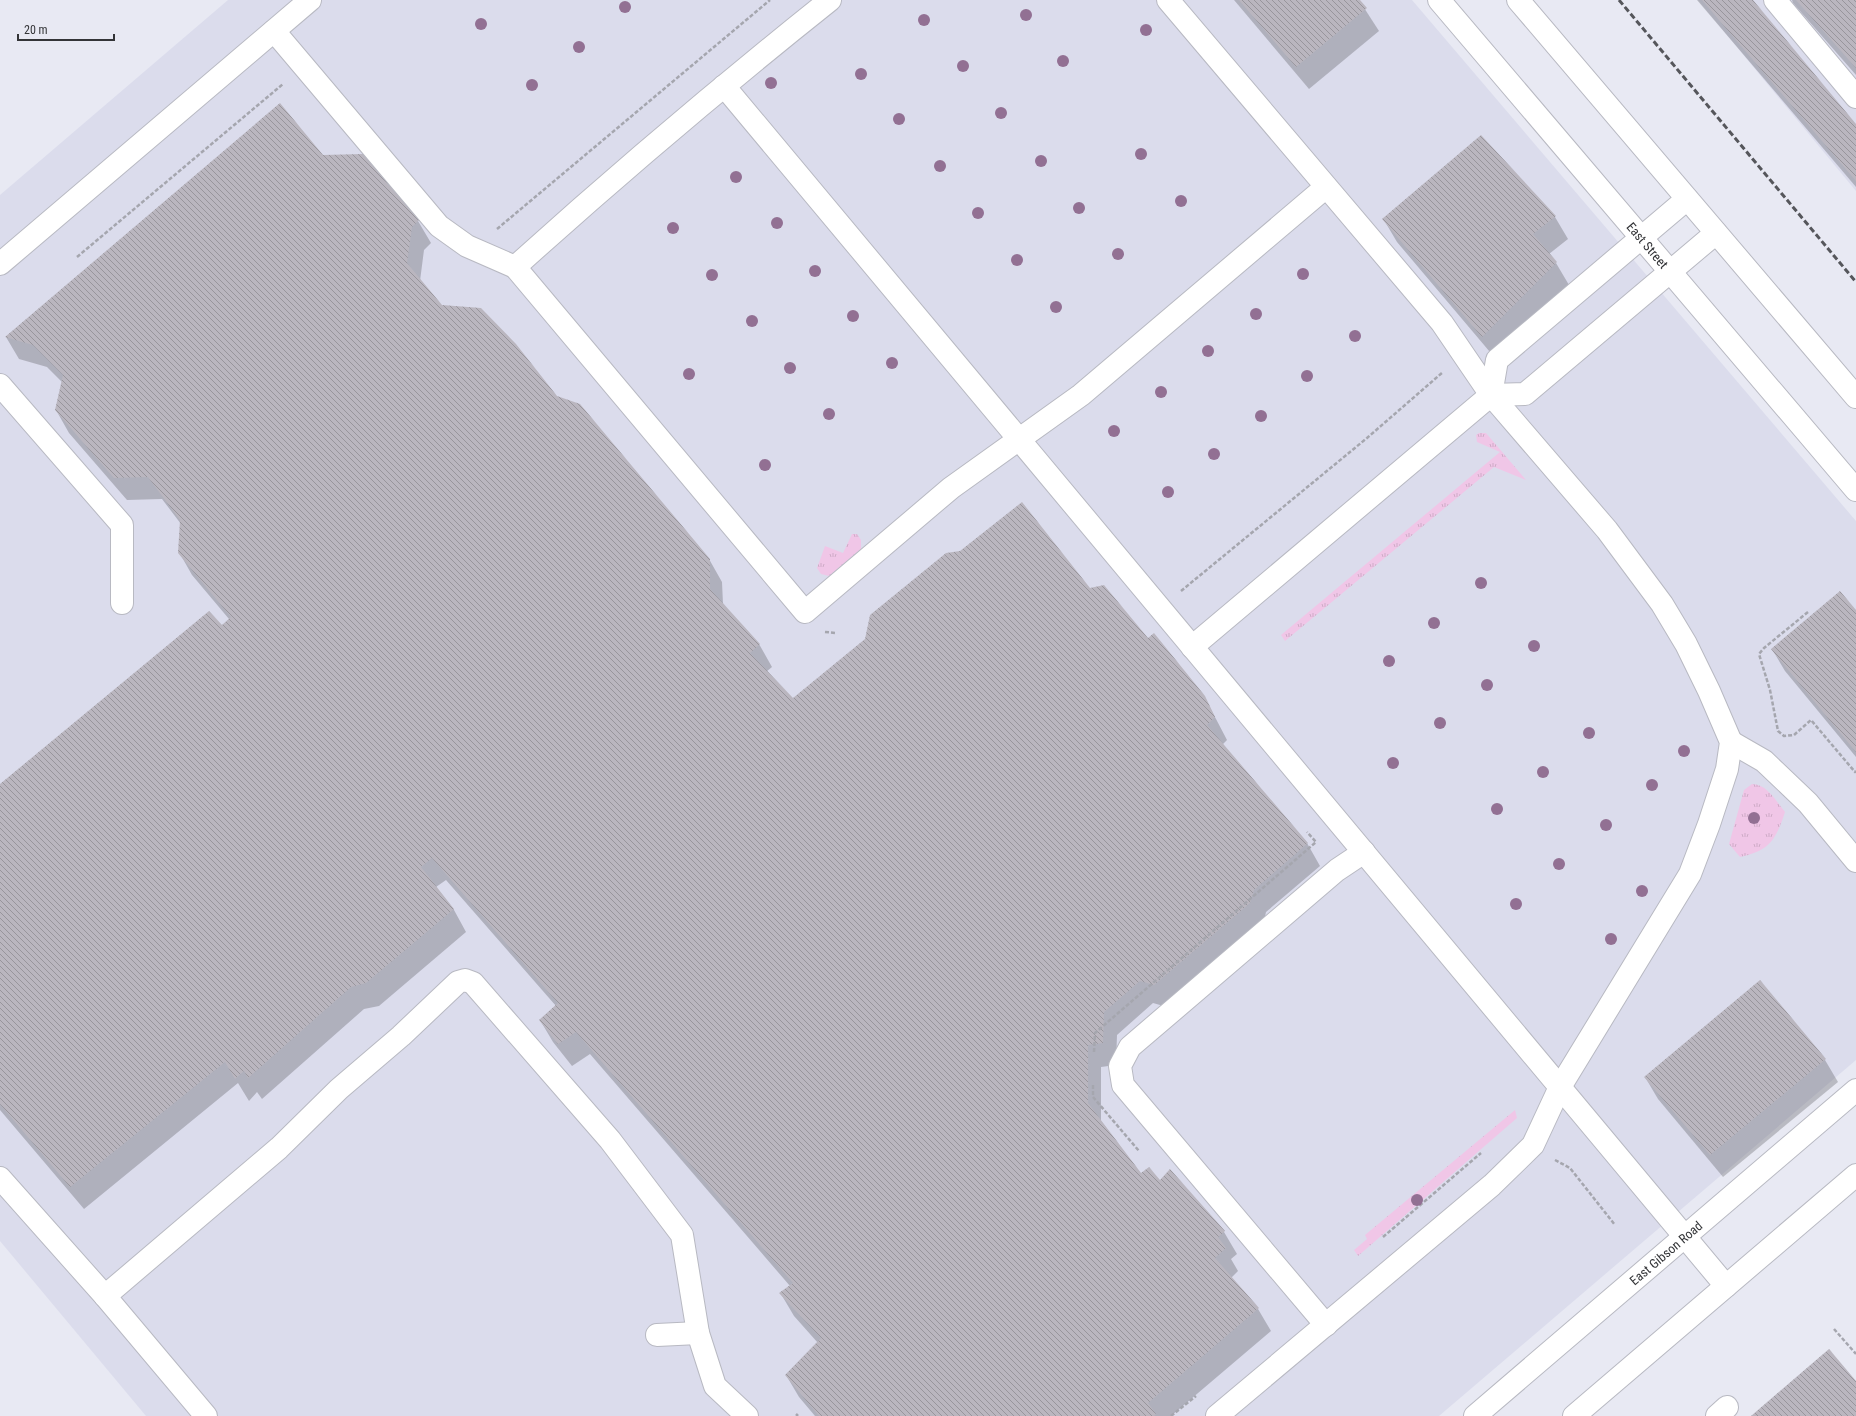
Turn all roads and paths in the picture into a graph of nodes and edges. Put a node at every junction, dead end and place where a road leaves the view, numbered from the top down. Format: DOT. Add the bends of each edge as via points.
graph roads {
  1 [pos="310,0"];
  2 [pos="770,0"];
  3 [pos="830,0"];
  4 [pos="1168,0"];
  5 [pos="1439,0"];
  6 [pos="1518,0"];
  7 [pos="1775,0"];
  8 [pos="274,31"];
  9 [pos="287,81"];
  10 [pos="724,86"];
  11 [pos="1856,97"];
  12 [pos="1326,187"];
  13 [pos="1687,199"];
  14 [pos="1716,233"];
  15 [pos="1641,238"];
  16 [pos="474,249"];
  17 [pos="77,257"];
  18 [pos="0,264"];
  19 [pos="515,267"];
  20 [pos="1670,272"];
  21 [pos="1463,354"];
  22 [pos="0,385"];
  23 [pos="1492,395"];
  24 [pos="1856,397"];
  25 [pos="1020,440"];
  26 [pos="1856,490"];
  27 [pos="122,603"];
  28 [pos="1160,609"];
  29 [pos="1808,612"];
  30 [pos="823,632"];
  31 [pos="836,633"];
  32 [pos="1192,647"];
  33 [pos="1730,742"];
  34 [pos="1856,771"];
  35 [pos="1364,852"];
  36 [pos="1856,861"];
  37 [pos="1560,1087"];
  38 [pos="1856,1090"];
  39 [pos="1856,1175"];
  40 [pos="0,1178"];
  41 [pos="1685,1237"];
  42 [pos="1726,1286"];
  43 [pos="105,1296"];
  44 [pos="1326,1325"];
  45 [pos="1834,1329"];
  46 [pos="698,1333"];
  47 [pos="657,1335"];
  48 [pos="1856,1354"];
  49 [pos="206,1416"];
  50 [pos="747,1416"];
  51 [pos="1217,1416"];
  52 [pos="1475,1416"];
  53 [pos="1574,1416"];
  1 -- 8 [label="street"];
  2 -- 16 [label="path"];
  3 -- 10 [label="street"];
  4 -- 12 [label="street"];
  5 -- 15 [label="street, East Street"];
  6 -- 13 [label="street"];
  7 -- 11 [label="street"];
  8 -- 16 [label="street" via="439,226"];
  8 -- 18 [label="street"];
  9 -- 17 [label="path"];
  10 -- 19 [label="street"];
  10 -- 25 [label="street"];
  12 -- 21 [label="street" via="1442,323"];
  12 -- 25 [label="street" via="1081,395"];
  13 -- 14 [label="street"];
  13 -- 15 [label="street"];
  14 -- 20 [label="street"];
  14 -- 24 [label="street"];
  15 -- 20 [label="street, East Street"];
  15 -- 23 [label="street" via="1497,360"];
  16 -- 19 [label="street"];
  19 -- 25 [label="street" via="805,612 951,488"];
  20 -- 23 [label="street" via="1525,394"];
  20 -- 26 [label="street, East Street"];
  21 -- 23 [label="street"];
  21 -- 28 [label="path" via="1367,438"];
  22 -- 27 [label="street" via="122,525"];
  23 -- 32 [label="street"];
  23 -- 33 [label="street" via="1607,530 1662,604 1686,644"];
  25 -- 28 [label="street"];
  28 -- 32 [label="street"];
  29 -- 34 [label="path" via="1759,654 1770,690 1775,723 1778,731 1784,736 1794,735 1811,720"];
  30 -- 31 [label="path"];
  32 -- 35 [label="street"];
  33 -- 36 [label="street" via="1764,761 1808,803"];
  33 -- 37 [label="street" via="1727,769 1690,874"];
  35 -- 37 [label="street"];
  35 -- 44 [label="street" via="1337,870 1130,1047 1120,1066 1123,1085"];
  37 -- 41 [label="street"];
  37 -- 44 [label="street" via="1533,1145 1492,1185"];
  38 -- 41 [label="street, East Gibson Road"];
  39 -- 42 [label="street"];
  40 -- 43 [label="street"];
  41 -- 42 [label="street"];
  41 -- 52 [label="street, East Gibson Road"];
  42 -- 53 [label="street"];
  43 -- 46 [label="street" via="279,1148 339,1089 401,1036 458,982 465,980 473,983 610,1140 682,1235"];
  43 -- 49 [label="street"];
  44 -- 51 [label="street"];
  45 -- 48 [label="path"];
  46 -- 47 [label="street"];
  46 -- 50 [label="street" via="715,1386"];
}
